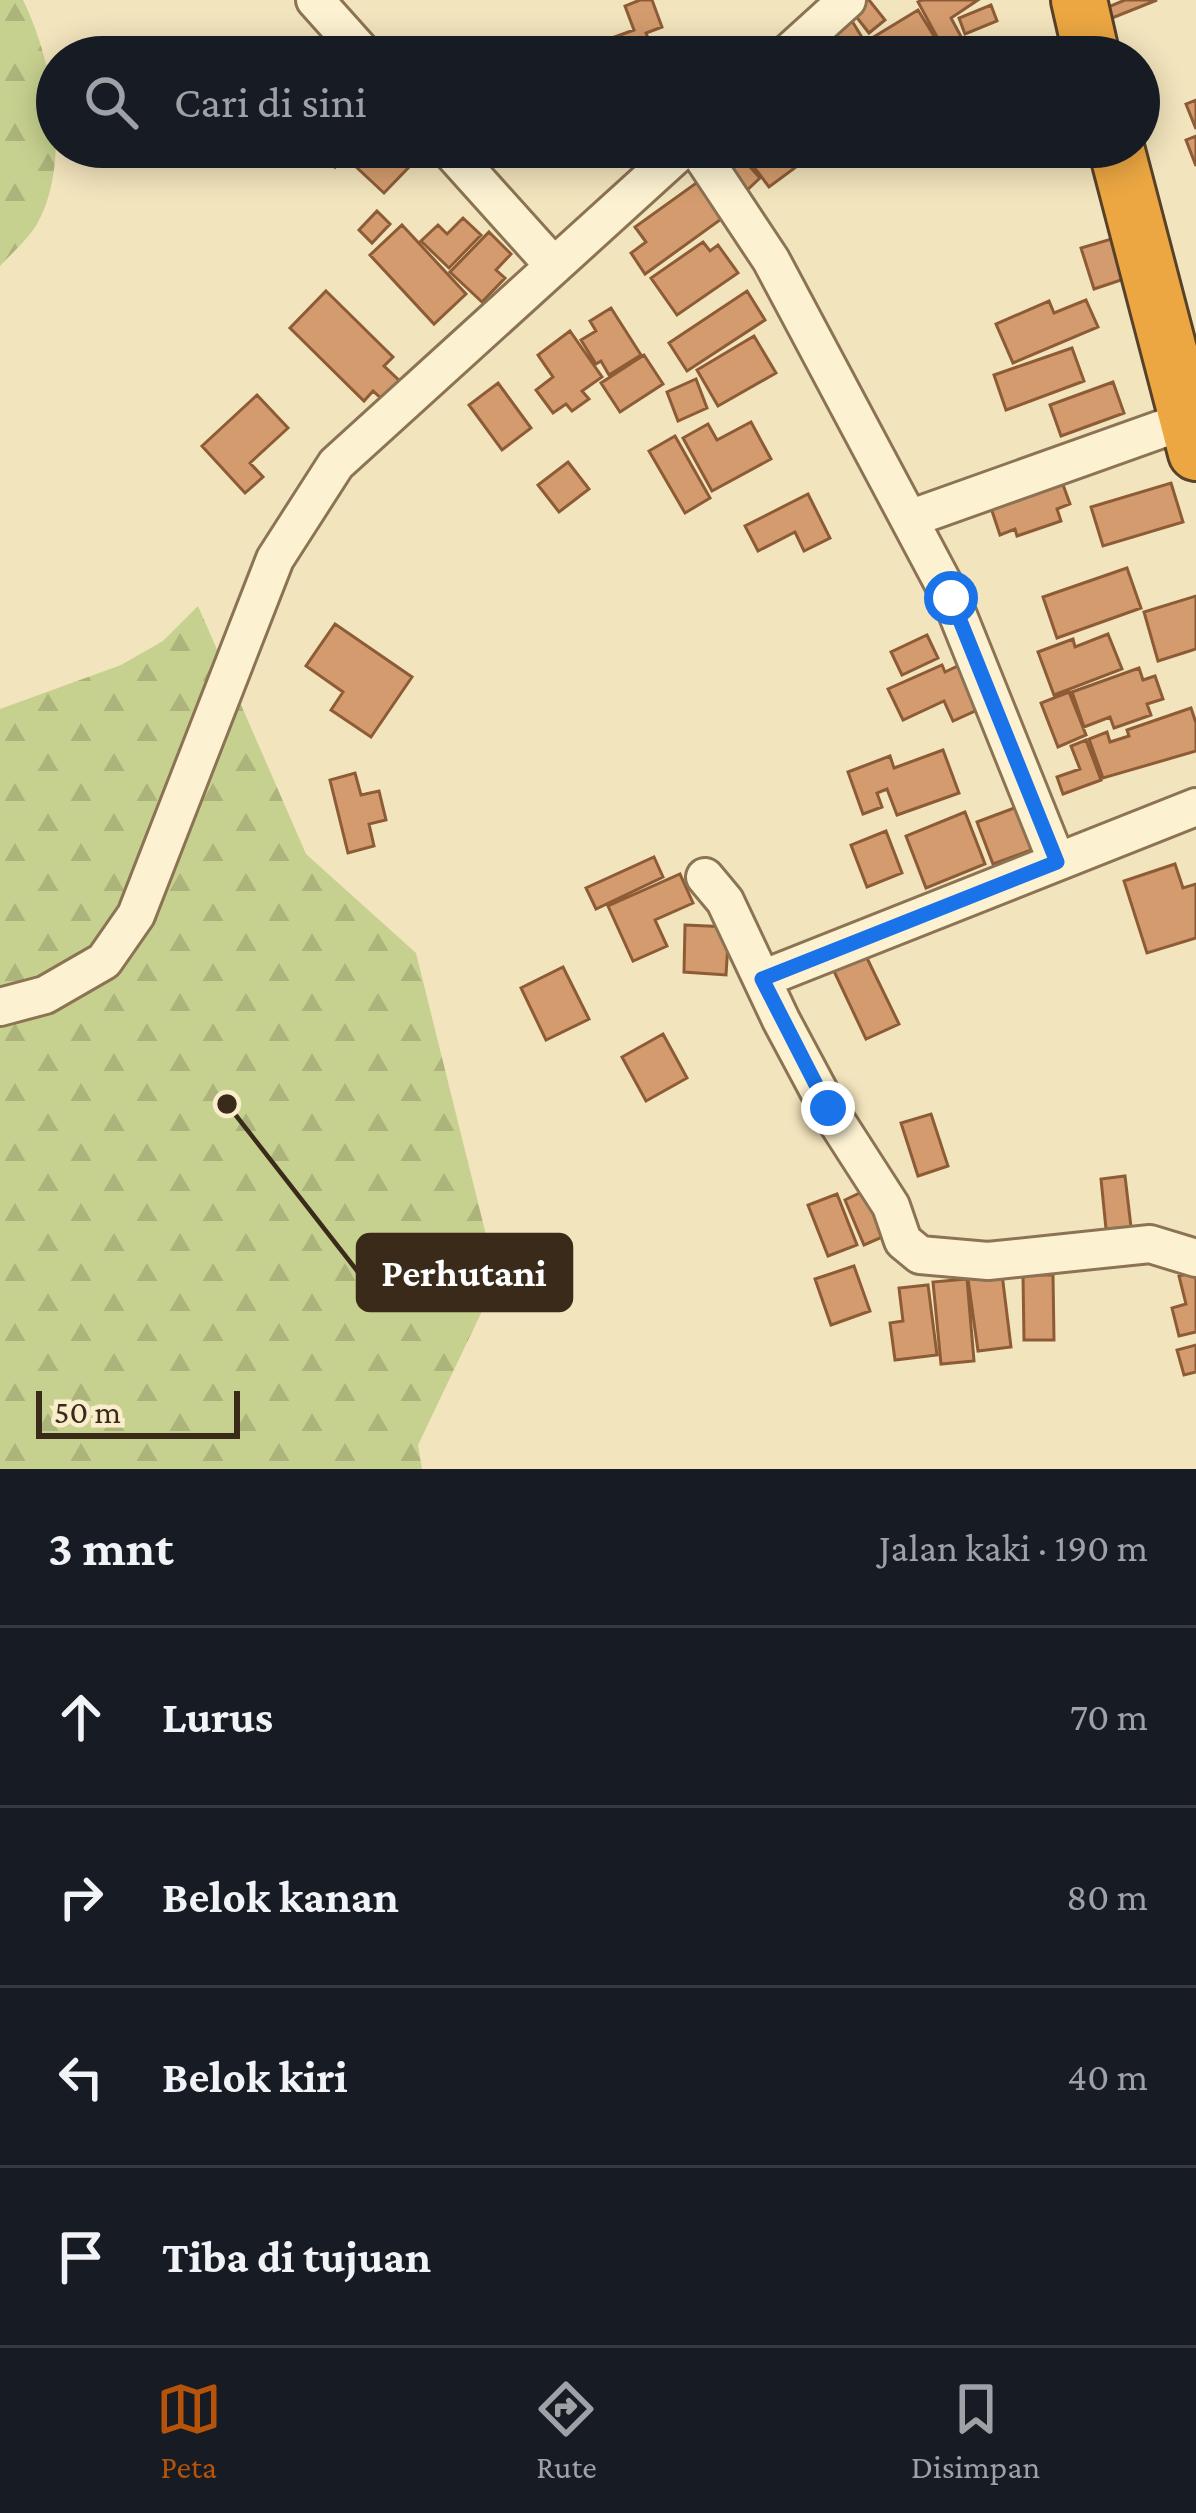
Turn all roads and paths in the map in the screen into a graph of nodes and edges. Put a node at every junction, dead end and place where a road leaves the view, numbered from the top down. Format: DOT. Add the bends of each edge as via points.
graph roads {
  1 [pos="315,0"];
  2 [pos="847,0"];
  3 [pos="1079,0"];
  4 [pos="347,36"];
  5 [pos="807,36"];
  6 [pos="1087,36"];
  7 [pos="466,168"];
  8 [pos="662,168"];
  9 [pos="710,168"];
  10 [pos="1121,168"];
  11 [pos="554,266"];
  12 [pos="1192,437"];
  13 [pos="909,519"];
  14 [pos="1196,807"];
  15 [pos="1057,862"];
  16 [pos="706,878"];
  17 [pos="762,979"];
  18 [pos="0,1006"];
  19 [pos="1196,1258"];
  1 -- 4 [label="street"];
  2 -- 5 [label="street"];
  3 -- 6 [label="highway"];
  7 -- 11 [label="street"];
  8 -- 11 [label="street"];
  9 -- 13 [label="street" via="771,260"];
  10 -- 12 [label="highway"];
  11 -- 18 [label="street" via="336,464 275,559 136,915 104,961 45,995"];
  12 -- 13 [label="street"];
  13 -- 15 [label="street" via="951,598"];
  14 -- 15 [label="street"];
  15 -- 17 [label="street"];
  16 -- 17 [label="street"];
  17 -- 19 [label="street" via="828,1108 891,1206 903,1241 920,1255 988,1261 1150,1244"];
}
